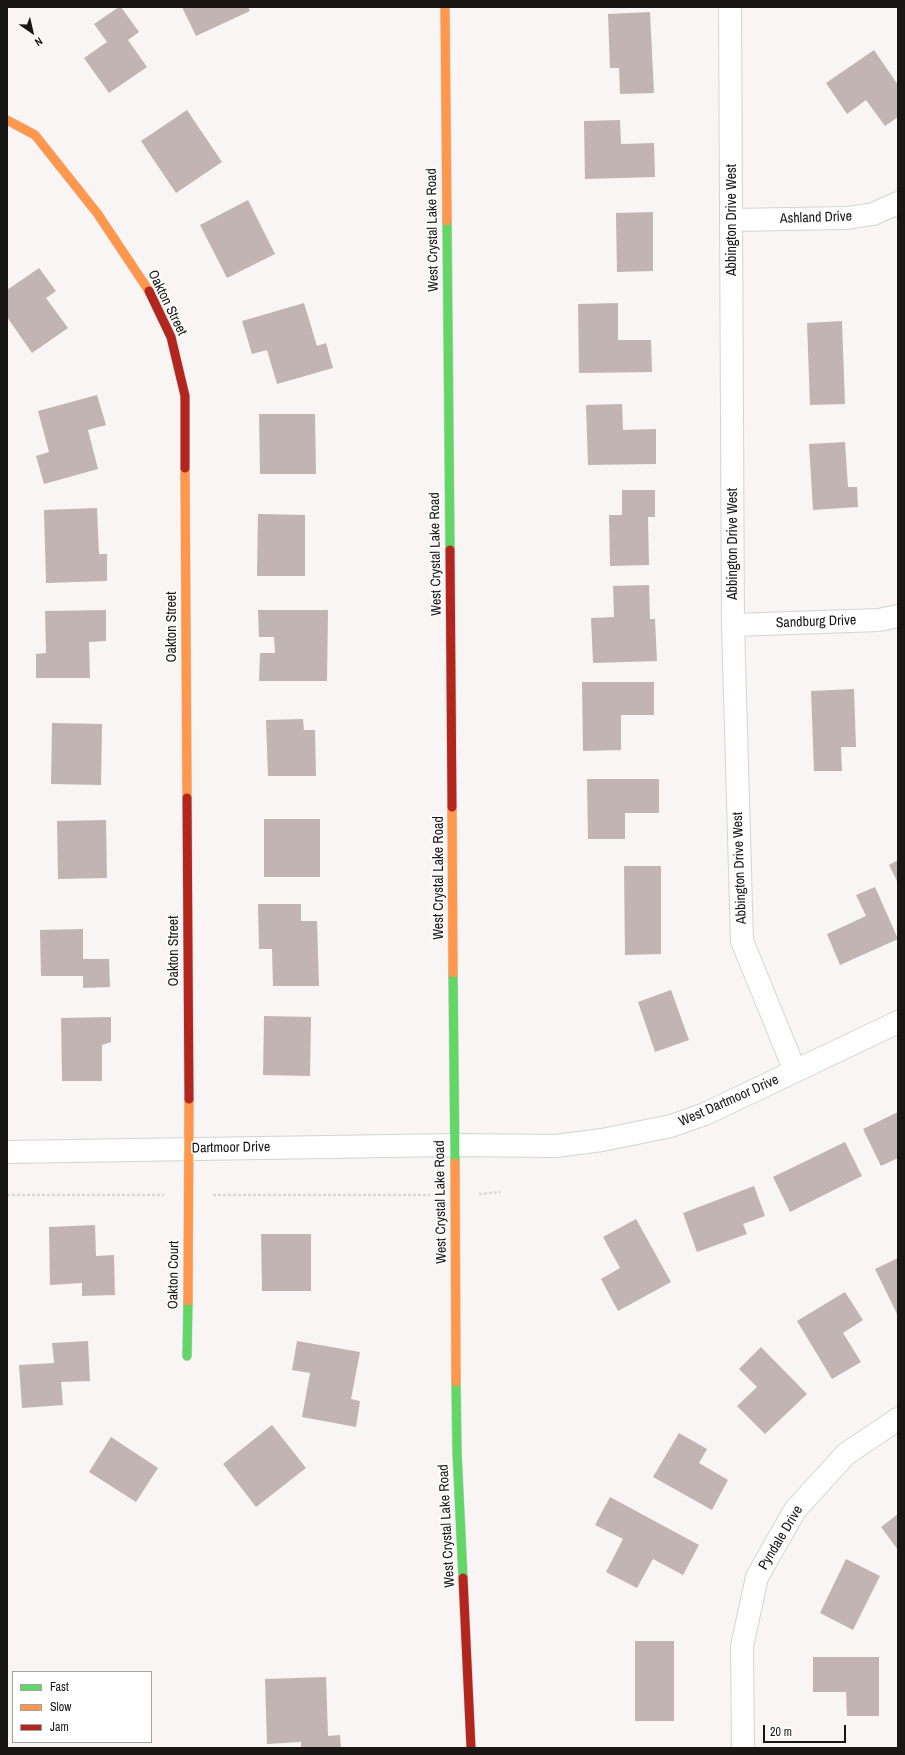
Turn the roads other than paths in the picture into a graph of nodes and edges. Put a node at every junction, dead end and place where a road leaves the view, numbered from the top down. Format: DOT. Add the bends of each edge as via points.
graph roads {
  1 [pos="445,7"];
  2 [pos="730,7"];
  3 [pos="7,120"];
  4 [pos="898,203"];
  5 [pos="732,220"];
  6 [pos="898,616"];
  7 [pos="733,625"];
  8 [pos="898,1022"];
  9 [pos="795,1071"];
  10 [pos="454,1145"];
  11 [pos="189,1149"];
  12 [pos="7,1152"];
  13 [pos="188,1195"];
  14 [pos="187,1356"];
  15 [pos="898,1419"];
  16 [pos="471,1748"];
  17 [pos="743,1748"];
  1 -- 10 [label="street, West Crystal Lake Road"];
  2 -- 5 [label="street, Abbington Drive West"];
  3 -- 11 [label="street, Oakton Street" via="35,135 97,213 149,290 171,337 185,396"];
  4 -- 5 [label="street, Ashland Drive" via="872,214 847,218"];
  5 -- 7 [label="street, Abbington Drive West"];
  6 -- 7 [label="street, Sandburg Drive" via="879,620"];
  7 -- 9 [label="street, Abbington Drive West" via="742,941"];
  8 -- 9 [label="street, West Dartmoor Drive"];
  9 -- 10 [label="street, West Dartmoor Drive" via="704,1114 648,1132 556,1146"];
  10 -- 11 [label="street, Dartmoor Drive"];
  10 -- 16 [label="street, West Crystal Lake Road" via="457,1452"];
  11 -- 12 [label="street, Dartmoor Drive"];
  11 -- 13 [label="street, Oakton Street"];
  13 -- 14 [label="street, Oakton Court"];
  15 -- 17 [label="street, Pyndale Drive" via="846,1454 795,1510 758,1577 742,1646"];
}
